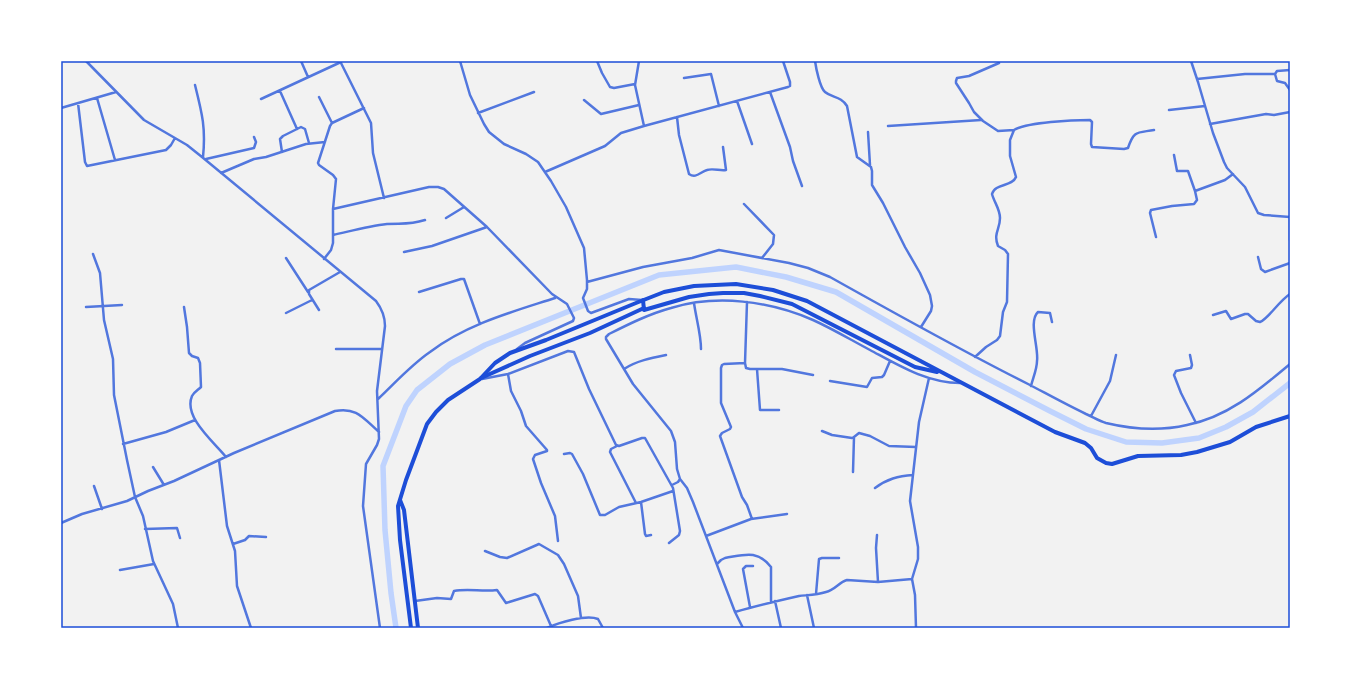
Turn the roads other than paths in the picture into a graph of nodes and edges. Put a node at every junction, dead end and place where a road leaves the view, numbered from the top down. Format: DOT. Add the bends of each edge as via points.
graph roads {
  1 [pos="86,61"];
  2 [pos="301,61"];
  3 [pos="340,61"];
  4 [pos="460,61"];
  5 [pos="597,61"];
  6 [pos="640,61"];
  7 [pos="783,61"];
  8 [pos="815,61"];
  9 [pos="1190,61"];
  10 [pos="999,63"];
  11 [pos="1290,70"];
  12 [pos="1275,74"];
  13 [pos="308,77"];
  14 [pos="684,78"];
  15 [pos="1197,79"];
  16 [pos="635,84"];
  17 [pos="195,85"];
  18 [pos="1290,90"];
  19 [pos="280,91"];
  20 [pos="116,92"];
  21 [pos="534,92"];
  22 [pos="770,92"];
  23 [pos="319,97"];
  24 [pos="97,98"];
  25 [pos="261,99"];
  26 [pos="584,100"];
  27 [pos="737,101"];
  28 [pos="78,103"];
  29 [pos="639,105"];
  30 [pos="719,106"];
  31 [pos="1205,106"];
  32 [pos="61,108"];
  33 [pos="364,108"];
  34 [pos="1169,110"];
  35 [pos="1290,112"];
  36 [pos="478,113"];
  37 [pos="677,117"];
  38 [pos="981,120"];
  39 [pos="332,123"];
  40 [pos="1210,124"];
  41 [pos="644,126"];
  42 [pos="888,126"];
  43 [pos="297,129"];
  44 [pos="1014,130"];
  45 [pos="1154,130"];
  46 [pos="868,132"];
  47 [pos="254,137"];
  48 [pos="175,138"];
  49 [pos="325,142"];
  50 [pos="309,144"];
  51 [pos="752,144"];
  52 [pos="723,147"];
  53 [pos="282,152"];
  54 [pos="1174,155"];
  55 [pos="204,158"];
  56 [pos="115,160"];
  57 [pos="870,166"];
  58 [pos="546,172"];
  59 [pos="221,173"];
  60 [pos="1232,174"];
  61 [pos="802,186"];
  62 [pos="1195,191"];
  63 [pos="384,198"];
  64 [pos="744,204"];
  65 [pos="464,207"];
  66 [pos="334,209"];
  67 [pos="1290,217"];
  68 [pos="446,218"];
  69 [pos="425,220"];
  70 [pos="487,227"];
  71 [pos="334,235"];
  72 [pos="1156,237"];
  73 [pos="1290,240"];
  74 [pos="404,252"];
  75 [pos="93,254"];
  76 [pos="1258,257"];
  77 [pos="286,258"];
  78 [pos="762,258"];
  79 [pos="324,259"];
  80 [pos="1290,263"];
  81 [pos="340,272"];
  82 [pos="587,282"];
  83 [pos="308,292"];
  84 [pos="420,292"];
  85 [pos="1290,294"];
  86 [pos="555,297"];
  87 [pos="312,300"];
  88 [pos="643,300"];
  89 [pos="747,302"];
  90 [pos="694,303"];
  91 [pos="122,305"];
  92 [pos="102,306"];
  93 [pos="86,307"];
  94 [pos="184,307"];
  95 [pos="644,308"];
  96 [pos="319,310"];
  97 [pos="286,313"];
  98 [pos="1213,315"];
  99 [pos="1052,322"];
  100 [pos="480,324"];
  101 [pos="921,327"];
  102 [pos="336,349"];
  103 [pos="382,349"];
  104 [pos="701,349"];
  105 [pos="515,351"];
  106 [pos="666,355"];
  107 [pos="1116,355"];
  108 [pos="1190,355"];
  109 [pos="975,357"];
  110 [pos="890,361"];
  111 [pos="745,363"];
  112 [pos="1290,364"];
  113 [pos="624,369"];
  114 [pos="757,369"];
  115 [pos="943,373"];
  116 [pos="508,374"];
  117 [pos="813,375"];
  118 [pos="929,378"];
  119 [pos="480,379"];
  120 [pos="830,381"];
  121 [pos="962,383"];
  122 [pos="1031,386"];
  123 [pos="378,399"];
  124 [pos="779,410"];
  125 [pos="1091,416"];
  126 [pos="1290,416"];
  127 [pos="195,420"];
  128 [pos="1196,423"];
  129 [pos="822,431"];
  130 [pos="379,432"];
  131 [pos="854,437"];
  132 [pos="123,444"];
  133 [pos="617,446"];
  134 [pos="916,447"];
  135 [pos="564,454"];
  136 [pos="226,457"];
  137 [pos="219,460"];
  138 [pos="153,468"];
  139 [pos="852,472"];
  140 [pos="913,475"];
  141 [pos="680,479"];
  142 [pos="164,485"];
  143 [pos="672,485"];
  144 [pos="94,486"];
  145 [pos="875,488"];
  146 [pos="674,490"];
  147 [pos="135,497"];
  148 [pos="400,499"];
  149 [pos="641,502"];
  150 [pos="636,503"];
  151 [pos="102,509"];
  152 [pos="787,514"];
  153 [pos="752,519"];
  154 [pos="61,523"];
  155 [pos="146,529"];
  156 [pos="651,535"];
  157 [pos="877,535"];
  158 [pos="706,536"];
  159 [pos="266,537"];
  160 [pos="180,538"];
  161 [pos="558,541"];
  162 [pos="669,543"];
  163 [pos="233,544"];
  164 [pos="485,551"];
  165 [pos="839,558"];
  166 [pos="154,564"];
  167 [pos="717,564"];
  168 [pos="753,566"];
  169 [pos="120,570"];
  170 [pos="912,579"];
  171 [pos="878,582"];
  172 [pos="816,594"];
  173 [pos="807,595"];
  174 [pos="415,601"];
  175 [pos="773,602"];
  176 [pos="750,608"];
  177 [pos="735,612"];
  178 [pos="581,618"];
  179 [pos="551,626"];
  180 [pos="178,628"];
  181 [pos="252,628"];
  182 [pos="380,628"];
  183 [pos="411,628"];
  184 [pos="418,628"];
  185 [pos="547,628"];
  186 [pos="603,628"];
  187 [pos="742,628"];
  188 [pos="781,628"];
  189 [pos="814,628"];
  190 [pos="916,628"];
  1 -- 20 [label="street"];
  2 -- 13 [label="street"];
  3 -- 13 [label="street"];
  3 -- 33 [label="street"];
  4 -- 36 [label="street"];
  5 -- 16 [label="street" via="610,87"];
  6 -- 16 [label="street"];
  7 -- 22 [label="street" via="790,86"];
  8 -- 57 [label="street" via="824,90 847,106 857,157"];
  9 -- 15 [label="street"];
  10 -- 38 [label="street" via="969,76 957,78 956,81"];
  11 -- 12 [label="street" via="1277,71"];
  12 -- 15 [label="street"];
  12 -- 18 [label="street" via="1277,81 1285,83"];
  13 -- 19 [label="street"];
  14 -- 30 [label="street" via="711,74"];
  15 -- 31 [label="street"];
  16 -- 29 [label="street"];
  17 -- 55 [label="street" via="204,124"];
  19 -- 25 [label="street"];
  19 -- 43 [label="street"];
  20 -- 24 [label="street"];
  20 -- 48 [label="street" via="144,120"];
  21 -- 36 [label="street"];
  22 -- 27 [label="street"];
  22 -- 61 [label="street"];
  23 -- 39 [label="street"];
  24 -- 28 [label="street"];
  24 -- 56 [label="street"];
  26 -- 29 [label="street" via="601,114"];
  27 -- 30 [label="street"];
  27 -- 51 [label="street"];
  28 -- 32 [label="street"];
  28 -- 56 [label="street" via="86,165"];
  29 -- 41 [label="street"];
  30 -- 37 [label="street"];
  31 -- 34 [label="street"];
  31 -- 40 [label="street"];
  33 -- 39 [label="street"];
  33 -- 63 [label="street" via="371,123 373,153"];
  35 -- 40 [label="street"];
  36 -- 58 [label="street" via="495,138 532,157"];
  37 -- 41 [label="street"];
  37 -- 52 [label="street" via="682,148 691,176 711,169 726,170"];
  38 -- 42 [label="street"];
  38 -- 44 [label="street" via="998,131"];
  39 -- 49 [label="street"];
  40 -- 60 [label="street" via="1224,162"];
  41 -- 58 [label="street" via="621,133 605,146"];
  43 -- 50 [label="street" via="303,127"];
  43 -- 53 [label="street" via="280,139"];
  44 -- 45 [label="street" via="1039,123 1090,120 1092,147 1124,149 1128,148 1135,133"];
  44 -- 109 [label="street" via="1010,140 1010,156 1015,180 995,189 992,194 1000,218 996,235 997,244 1008,254 1007,302 1000,336"];
  46 -- 57 [label="street"];
  47 -- 55 [label="street" via="254,148"];
  48 -- 55 [label="street"];
  48 -- 56 [label="street" via="166,150"];
  49 -- 50 [label="street"];
  49 -- 66 [label="street" via="318,164 335,178"];
  50 -- 53 [label="street"];
  53 -- 59 [label="street" via="254,159"];
  54 -- 62 [label="street" via="1177,171 1188,170"];
  55 -- 59 [label="street"];
  57 -- 101 [label="street" via="872,185 930,295 931,311"];
  58 -- 82 [label="street" via="566,206 583,243"];
  59 -- 79 [label="street"];
  60 -- 62 [label="street" via="1224,180"];
  60 -- 67 [label="street" via="1245,187 1258,213"];
  62 -- 72 [label="street" via="1197,200 1194,204 1151,210"];
  63 -- 65 [label="street" via="438,187 444,189"];
  63 -- 66 [label="street"];
  64 -- 78 [label="street" via="774,235 773,244"];
  65 -- 68 [label="street"];
  65 -- 70 [label="street"];
  66 -- 71 [label="street"];
  67 -- 73 [label="street"];
  69 -- 71 [label="street" via="410,224 388,224"];
  70 -- 74 [label="street" via="432,246"];
  70 -- 86 [label="street"];
  71 -- 79 [label="street" via="333,246"];
  75 -- 92 [label="street" via="100,273"];
  76 -- 80 [label="street" via="1265,272"];
  77 -- 83 [label="street"];
  78 -- 82 [label="street" via="719,250"];
  78 -- 101 [label="street" via="808,268 830,277"];
  79 -- 81 [label="street"];
  81 -- 83 [label="street"];
  81 -- 103 [label="street" via="376,301 383,311 385,326"];
  82 -- 88 [label="street" via="583,300 591,313 629,299"];
  83 -- 87 [label="street"];
  84 -- 100 [label="street" via="464,279"];
  85 -- 98 [label="street" via="1260,322 1248,314 1231,319 1226,311"];
  86 -- 100 [label="street"];
  86 -- 105 [label="street" via="568,305 574,318 572,322 525,343"];
  87 -- 96 [label="street"];
  87 -- 97 [label="street"];
  88 -- 95 [label="main road"];
  88 -- 105 [label="main road"];
  88 -- 115 [label="main road" via="684,288 714,284 736,284 773,290 818,306"];
  89 -- 90 [label="street" via="716,300"];
  89 -- 110 [label="street" via="814,320"];
  89 -- 111 [label="street"];
  90 -- 104 [label="street"];
  90 -- 113 [label="street" via="658,312 607,336 606,342"];
  91 -- 92 [label="street"];
  92 -- 93 [label="street"];
  92 -- 132 [label="street" via="113,359 114,395"];
  94 -- 127 [label="street" via="188,353 198,358 200,363 201,387 191,398"];
  95 -- 115 [label="main road" via="709,294 737,293 760,296 792,304 915,367"];
  95 -- 119 [label="main road"];
  99 -- 122 [label="street" via="1050,313 1038,312 1035,315 1038,359"];
  100 -- 123 [label="street" via="457,334 429,352"];
  101 -- 109 [label="street"];
  102 -- 103 [label="street"];
  103 -- 123 [label="street"];
  105 -- 119 [label="main road" via="502,358"];
  106 -- 113 [label="street" via="643,360"];
  107 -- 125 [label="street" via="1110,381"];
  108 -- 128 [label="street" via="1191,368 1176,371 1174,375"];
  109 -- 122 [label="street"];
  110 -- 118 [label="street"];
  110 -- 120 [label="street" via="884,375 872,378 868,387"];
  111 -- 114 [label="street" via="746,368"];
  111 -- 153 [label="street" via="722,365 720,399 731,427 720,436"];
  112 -- 128 [label="street" via="1233,408"];
  113 -- 141 [label="street" via="640,394 673,434"];
  114 -- 117 [label="street" via="782,369"];
  114 -- 124 [label="street" via="760,410"];
  115 -- 121 [label="main road"];
  116 -- 119 [label="street"];
  116 -- 133 [label="street" via="568,351 574,352"];
  116 -- 161 [label="street" via="511,391 526,426 547,450 535,455 533,459 555,516"];
  118 -- 121 [label="street"];
  118 -- 134 [label="street" via="920,414"];
  119 -- 148 [label="main road" via="448,400 427,424"];
  121 -- 126 [label="main road" via="1055,432 1085,443 1097,458 1106,463 1138,456 1197,452 1230,442 1256,427"];
  122 -- 125 [label="street"];
  123 -- 130 [label="street"];
  125 -- 128 [label="street" via="1104,422 1130,427 1161,428"];
  127 -- 132 [label="street" via="166,432"];
  127 -- 136 [label="street"];
  129 -- 131 [label="street" via="832,435"];
  130 -- 136 [label="street" via="356,413 341,410"];
  130 -- 182 [label="street" via="377,445 366,464 363,506"];
  131 -- 134 [label="street" via="859,433 889,446"];
  131 -- 139 [label="street"];
  132 -- 147 [label="street"];
  133 -- 143 [label="street" via="645,438"];
  133 -- 150 [label="street" via="610,452"];
  134 -- 140 [label="street"];
  135 -- 150 [label="street" via="572,454 600,515"];
  136 -- 137 [label="street"];
  137 -- 142 [label="street"];
  137 -- 163 [label="street" via="227,526"];
  138 -- 142 [label="street"];
  140 -- 145 [label="street" via="884,481"];
  140 -- 170 [label="street" via="910,505 918,538 918,555"];
  141 -- 143 [label="street"];
  141 -- 158 [label="street" via="687,488"];
  142 -- 147 [label="street"];
  143 -- 146 [label="street"];
  144 -- 151 [label="street"];
  146 -- 149 [label="street"];
  146 -- 162 [label="street" via="680,531"];
  147 -- 151 [label="street"];
  147 -- 155 [label="street"];
  148 -- 174 [label="main road" via="404,510"];
  148 -- 183 [label="main road" via="399,532"];
  149 -- 150 [label="street"];
  149 -- 156 [label="street" via="645,534"];
  151 -- 154 [label="street"];
  152 -- 153 [label="street"];
  153 -- 158 [label="street"];
  155 -- 160 [label="street" via="177,528"];
  155 -- 166 [label="street"];
  157 -- 171 [label="street"];
  158 -- 167 [label="street"];
  159 -- 163 [label="street" via="249,536"];
  163 -- 181 [label="street" via="238,591"];
  164 -- 178 [label="street" via="507,558 539,544 556,554 564,564 577,593"];
  165 -- 172 [label="street" via="820,558"];
  166 -- 169 [label="street"];
  166 -- 180 [label="street" via="173,604"];
  167 -- 175 [label="street" via="725,558 753,554 758,556 771,567"];
  167 -- 177 [label="street"];
  168 -- 176 [label="street" via="746,566 743,569"];
  170 -- 171 [label="street"];
  170 -- 190 [label="street"];
  171 -- 172 [label="street" via="845,581 831,591"];
  172 -- 173 [label="street"];
  173 -- 175 [label="street"];
  173 -- 189 [label="street"];
  174 -- 179 [label="street" via="451,599 454,591 464,589 496,590 506,603 535,594"];
  174 -- 184 [label="main road"];
  175 -- 176 [label="street"];
  175 -- 188 [label="street"];
  176 -- 177 [label="street"];
  177 -- 187 [label="street"];
  178 -- 179 [label="street"];
  178 -- 186 [label="street" via="596,618"];
  179 -- 185 [label="street"];
}
